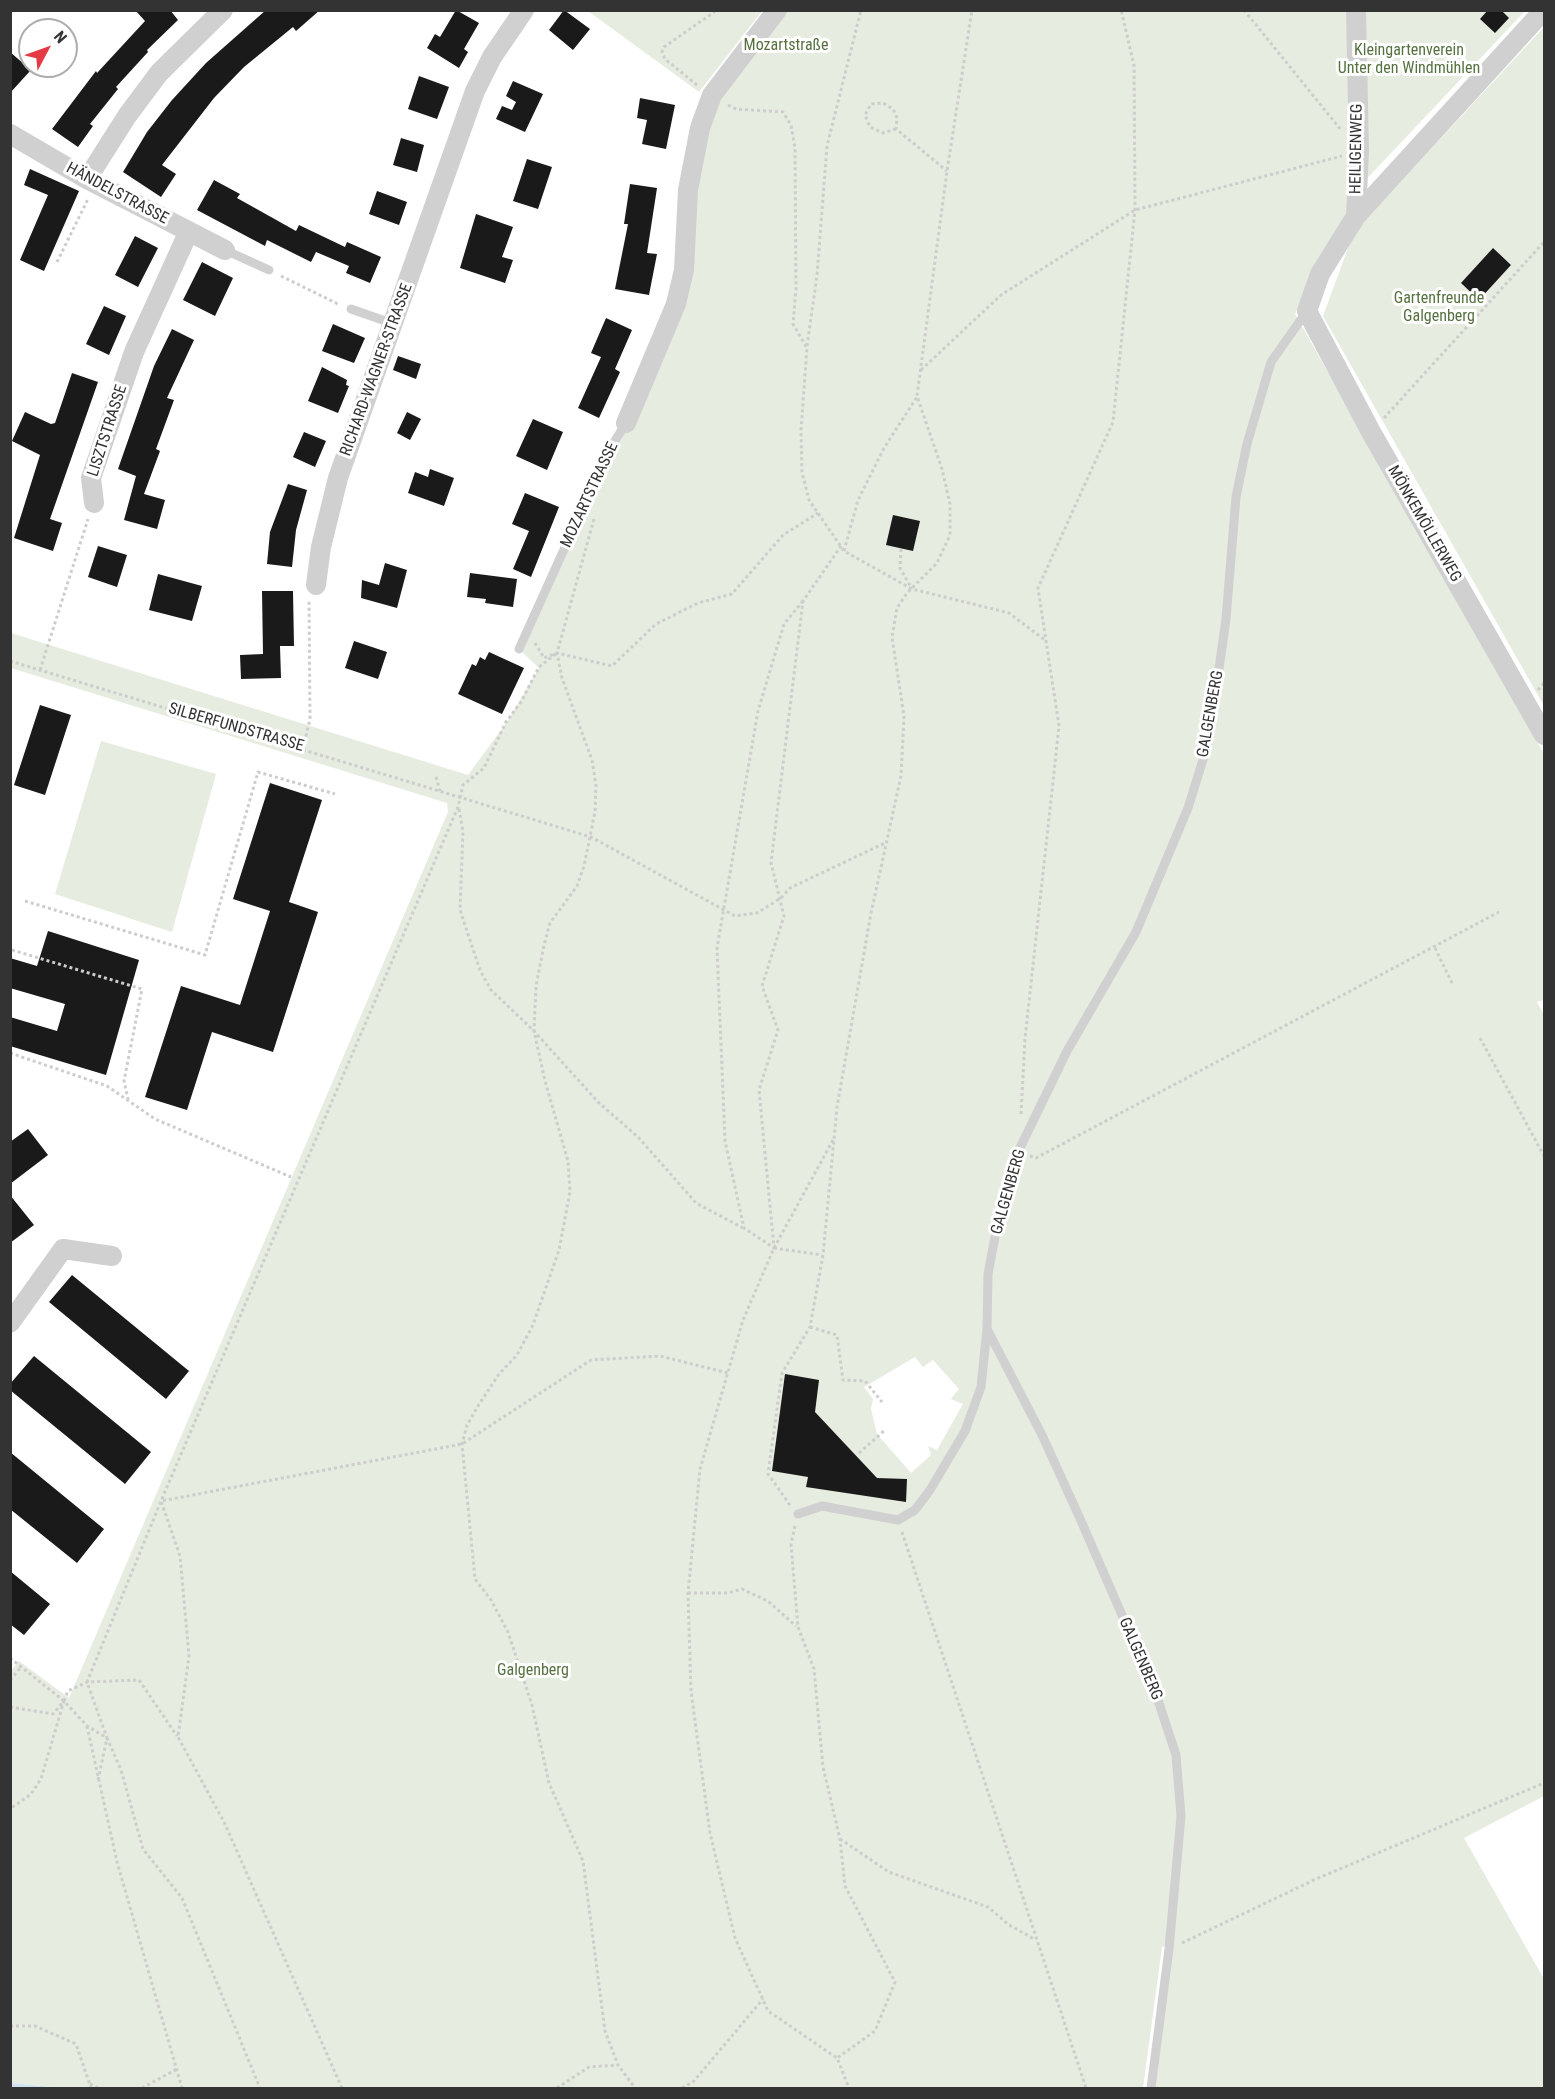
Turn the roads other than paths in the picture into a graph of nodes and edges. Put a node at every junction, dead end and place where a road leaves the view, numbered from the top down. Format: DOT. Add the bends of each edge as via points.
graph roads {
  1 [pos="222,10"];
  2 [pos="524,10"];
  3 [pos="777,10"];
  4 [pos="1356,10"];
  5 [pos="1544,10"];
  6 [pos="11,135"];
  7 [pos="91,181"];
  8 [pos="1356,216"];
  9 [pos="189,231"];
  10 [pos="225,250"];
  11 [pos="268,270"];
  12 [pos="351,309"];
  13 [pos="1307,311"];
  14 [pos="394,324"];
  15 [pos="626,423"];
  16 [pos="93,503"];
  17 [pos="316,585"];
  18 [pos="519,649"];
  19 [pos="1545,735"];
  20 [pos="112,1256"];
  21 [pos="10,1323"];
  22 [pos="987,1329"];
  23 [pos="798,1514"];
  24 [pos="1151,2088"];
  1 -- 7 [label="street" via="159,74 127,116"];
  2 -- 14 [label="street, RICHARD-WAGNER-STRASSE" via="492,57 475,91"];
  3 -- 15 [label="street, MOZARTSTRASSE" via="712,95 700,128 688,190 684,270 676,304"];
  4 -- 8 [label="street, HEILIGENWEG"];
  5 -- 8 [label="street"];
  6 -- 7 [label="street, HÄNDELSTRASSE"];
  7 -- 9 [label="street, HÄNDELSTRASSE"];
  8 -- 13 [label="street" via="1320,274"];
  9 -- 10 [label="street, HÄNDELSTRASSE"];
  9 -- 16 [label="street, LISZTSTRASSE" via="134,352 91,478"];
  10 -- 11 [label="lane"];
  12 -- 14 [label="lane"];
  13 -- 19 [label="street, MÖNKEMÖLLERWEG" via="1371,432"];
  13 -- 22 [label="lane, GALGENBERG" via="1271,362 1247,444 1236,497 1226,619 1209,740 1188,808 1137,932 1067,1051 1019,1150 988,1274"];
  14 -- 17 [label="street, RICHARD-WAGNER-STRASSE" via="338,478"];
  15 -- 18 [label="lane, MOZARTSTRASSE" via="608,452"];
  20 -- 21 [label="street" via="63,1249"];
  22 -- 23 [label="lane" via="981,1387 965,1431 915,1510 898,1520 822,1506"];
  22 -- 24 [label="lane, GALGENBERG" via="1042,1435 1082,1524 1155,1692 1176,1755 1181,1816"];
}
